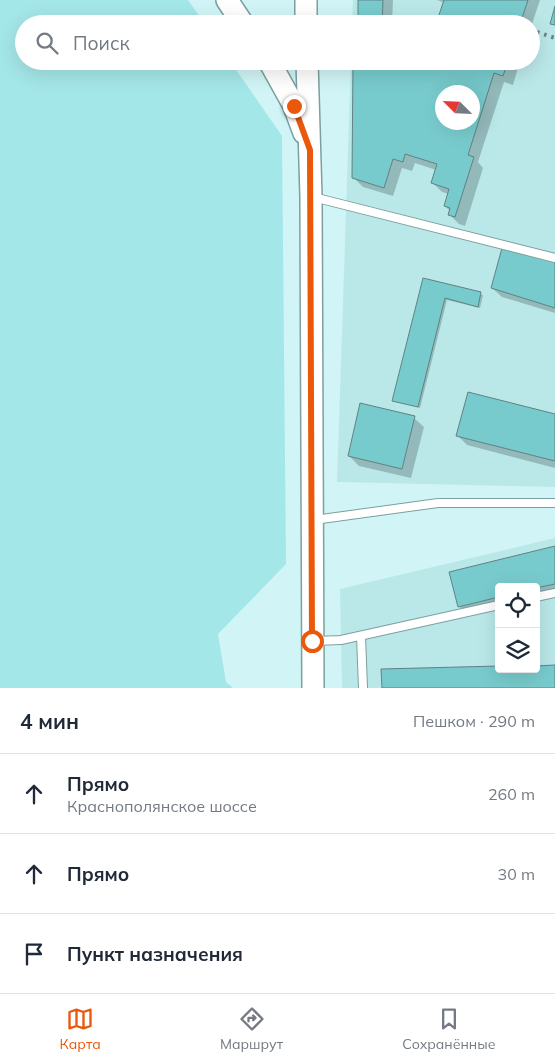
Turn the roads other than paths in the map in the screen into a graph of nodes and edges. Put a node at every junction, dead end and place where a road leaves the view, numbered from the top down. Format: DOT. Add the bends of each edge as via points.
graph roads {
  1 [pos="227,0"];
  2 [pos="306,0"];
  3 [pos="237,15"];
  4 [pos="306,15"];
  5 [pos="275,70"];
  6 [pos="307,70"];
  7 [pos="310,150"];
  8 [pos="311,197"];
  9 [pos="555,258"];
  10 [pos="555,503"];
  11 [pos="312,521"];
  12 [pos="555,593"];
  13 [pos="540,596"];
  14 [pos="495,606"];
  15 [pos="361,636"];
  16 [pos="312,641"];
  17 [pos="313,688"];
  18 [pos="362,688"];
  1 -- 3 [label="main road"];
  2 -- 4 [label="main road"];
  5 -- 7 [label="main road" via="294,106"];
  6 -- 7 [label="main road"];
  7 -- 8 [label="main road"];
  8 -- 9 [label="lane"];
  8 -- 11 [label="main road"];
  10 -- 11 [label="lane" via="438,503"];
  11 -- 16 [label="main road"];
  12 -- 13 [label="lane"];
  14 -- 15 [label="lane"];
  15 -- 16 [label="lane"];
  15 -- 18 [label="lane"];
  16 -- 17 [label="main road"];
}
